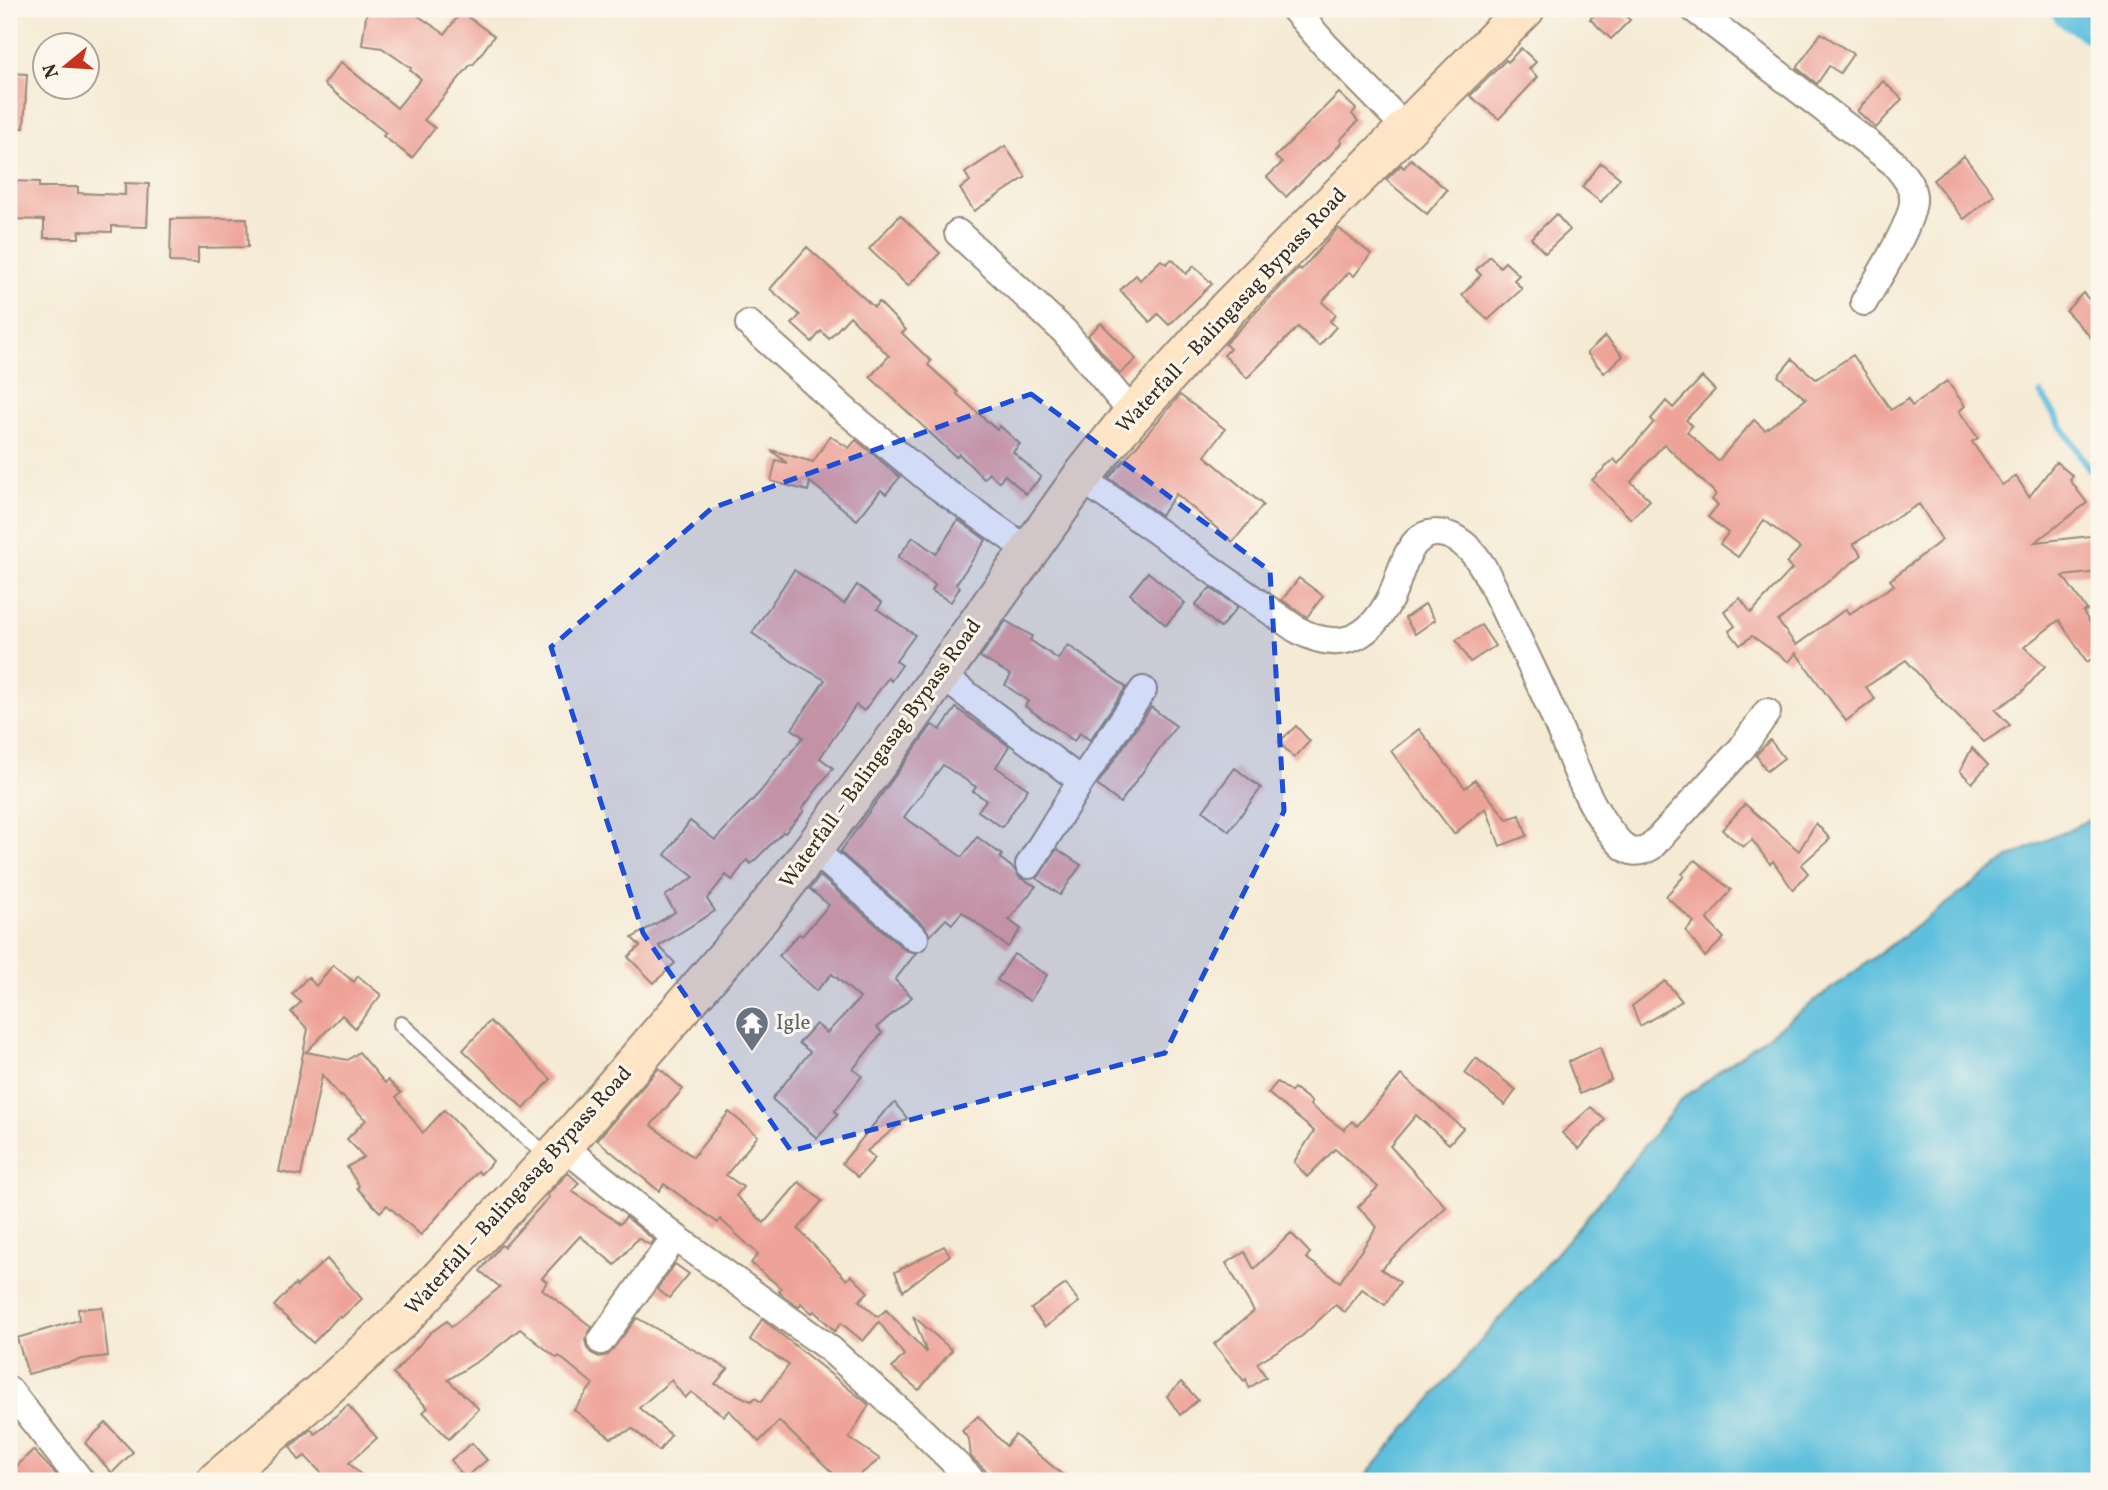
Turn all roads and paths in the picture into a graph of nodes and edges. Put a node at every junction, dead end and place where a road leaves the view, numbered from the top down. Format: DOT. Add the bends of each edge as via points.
graph roads {
  1 [pos="1294,9"];
  2 [pos="1525,9"];
  3 [pos="1694,9"];
  4 [pos="1406,128"];
  5 [pos="958,233"];
  6 [pos="1864,302"];
  7 [pos="749,324"];
  8 [pos="1133,414"];
  9 [pos="1082,478"];
  10 [pos="1028,551"];
  11 [pos="941,675"];
  12 [pos="1143,690"];
  13 [pos="1768,712"];
  14 [pos="1080,781"];
  15 [pos="813,849"];
  16 [pos="1029,865"];
  17 [pos="915,938"];
  18 [pos="401,1024"];
  19 [pos="557,1152"];
  20 [pos="675,1237"];
  21 [pos="600,1341"];
  22 [pos="9,1390"];
  23 [pos="81,1481"];
  24 [pos="216,1481"];
  25 [pos="973,1481"];
  1 -- 4 [label="street"];
  2 -- 4 [label="main road, Waterfall ‒ Balingasag Bypass Road"];
  3 -- 6 [label="street" via="1885,156 1909,181 1913,208"];
  4 -- 8 [label="main road, Waterfall ‒ Balingasag Bypass Road" via="1229,307"];
  5 -- 8 [label="street" via="1065,332"];
  7 -- 10 [label="street" via="933,483"];
  8 -- 9 [label="main road, Waterfall ‒ Balingasag Bypass Road"];
  9 -- 10 [label="main road, Waterfall ‒ Balingasag Bypass Road"];
  9 -- 13 [label="street" via="1296,629 1325,642 1342,642 1374,625 1420,537 1434,531 1455,537 1470,548 1486,573 1592,807 1627,850 1651,846 1742,748"];
  10 -- 11 [label="main road, Waterfall ‒ Balingasag Bypass Road"];
  11 -- 14 [label="street"];
  11 -- 15 [label="main road, Waterfall ‒ Balingasag Bypass Road"];
  12 -- 14 [label="street"];
  14 -- 16 [label="street"];
  15 -- 17 [label="street"];
  15 -- 19 [label="main road, Waterfall ‒ Balingasag Bypass Road" via="753,926"];
  18 -- 19 [label="lane" via="526,1138"];
  19 -- 20 [label="street"];
  19 -- 24 [label="main road, Waterfall ‒ Balingasag Bypass Road" via="405,1316"];
  20 -- 21 [label="street"];
  20 -- 25 [label="street" via="830,1349"];
  22 -- 23 [label="street"];
}
